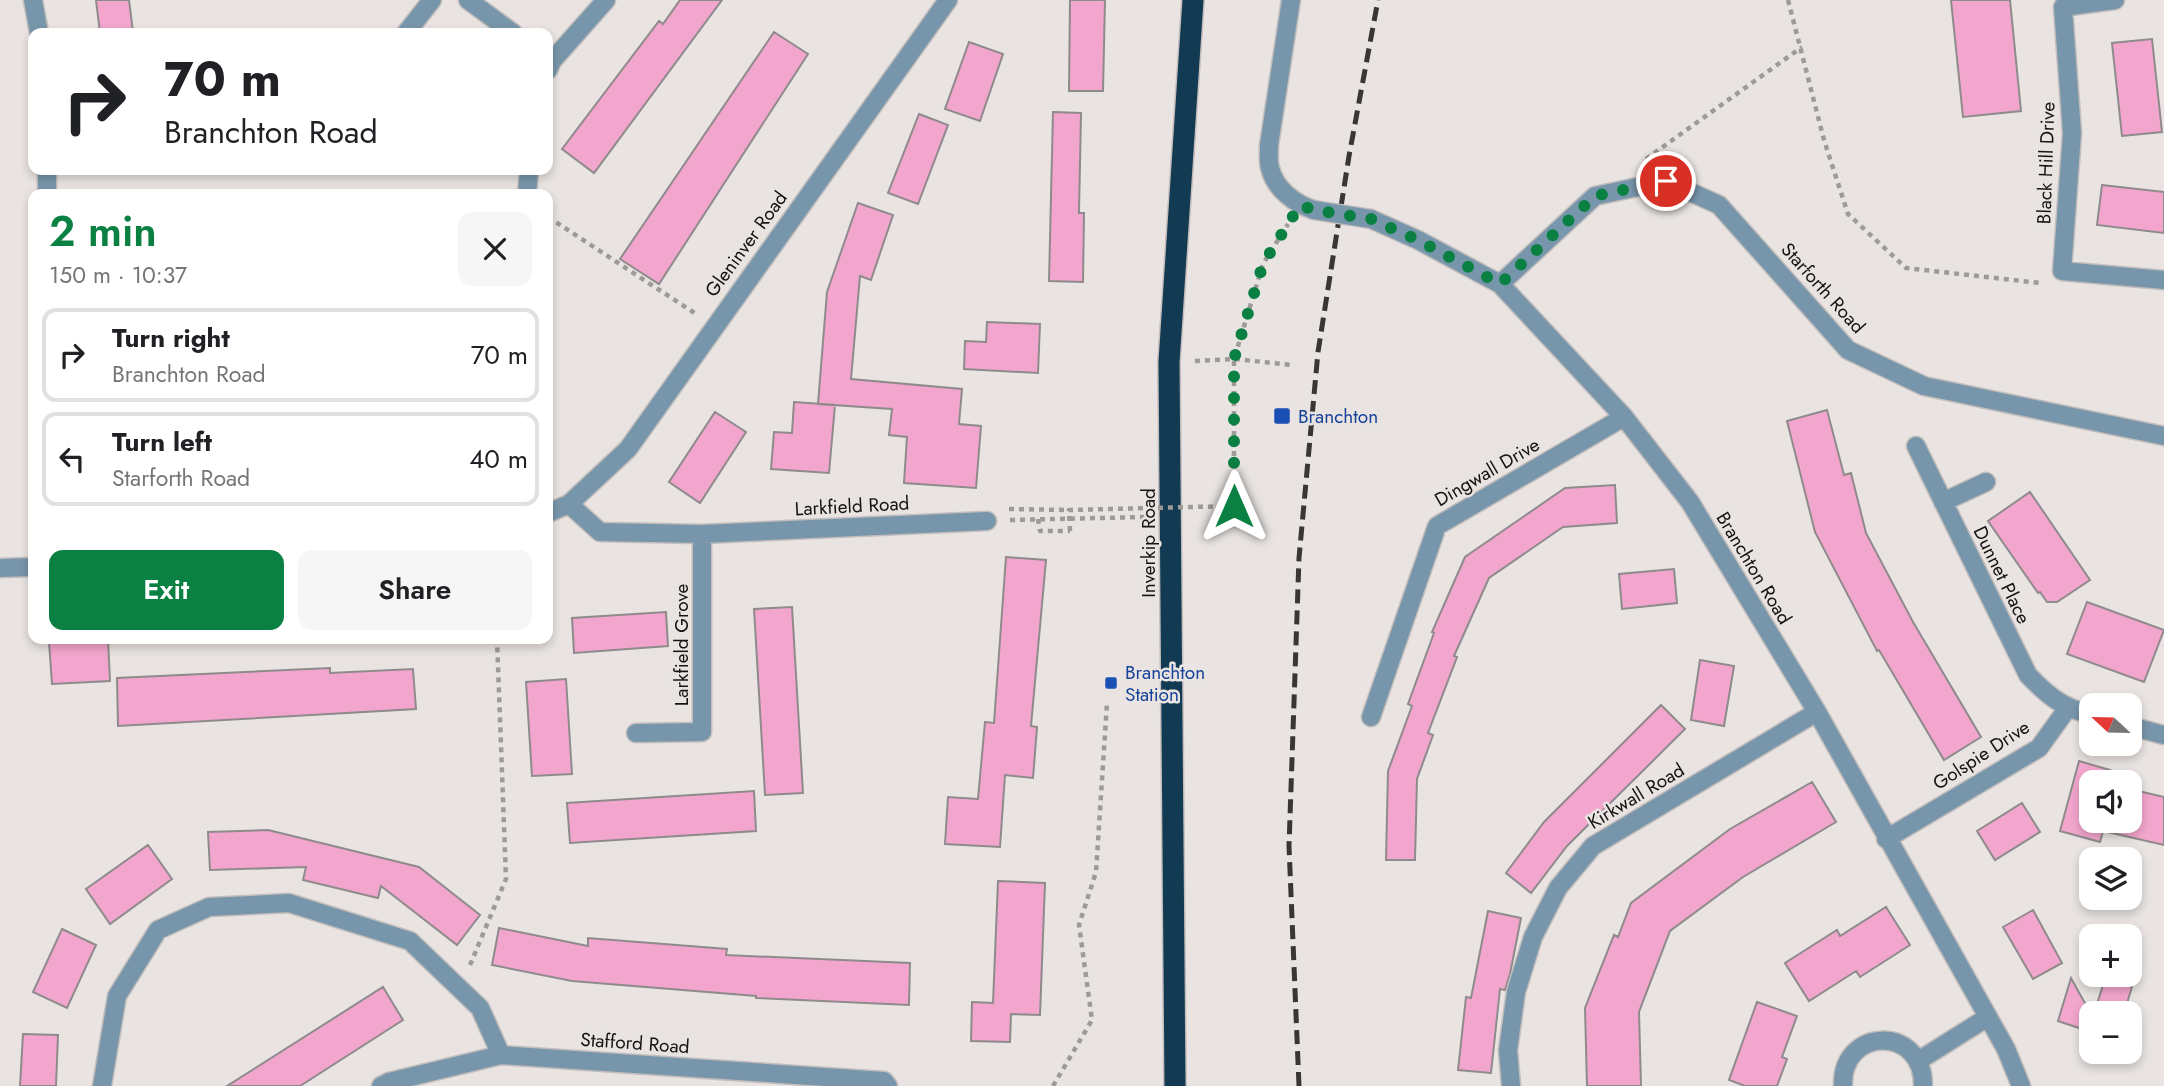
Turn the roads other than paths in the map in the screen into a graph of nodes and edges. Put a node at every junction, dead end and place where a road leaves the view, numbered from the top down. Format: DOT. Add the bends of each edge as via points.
graph roads {
  1 [pos="33,0"];
  2 [pos="432,0"];
  3 [pos="468,0"];
  4 [pos="606,0"];
  5 [pos="948,0"];
  6 [pos="1193,0"];
  7 [pos="1291,0"];
  8 [pos="2115,0"];
  9 [pos="38,28"];
  10 [pos="410,28"];
  11 [pos="506,28"];
  12 [pos="553,59"];
  13 [pos="2164,280"];
  14 [pos="1500,284"];
  15 [pos="1624,417"];
  16 [pos="2164,436"];
  17 [pos="1916,446"];
  18 [pos="1986,482"];
  19 [pos="1943,502"];
  20 [pos="569,504"];
  21 [pos="553,511"];
  22 [pos="987,521"];
  23 [pos="702,534"];
  24 [pos="28,567"];
  25 [pos="0,568"];
  26 [pos="2067,709"];
  27 [pos="1817,712"];
  28 [pos="2079,712"];
  29 [pos="1371,717"];
  30 [pos="2142,729"];
  31 [pos="636,733"];
  32 [pos="2164,735"];
  33 [pos="1886,839"];
  34 [pos="1988,1017"];
  35 [pos="501,1055"];
  36 [pos="1918,1060"];
  37 [pos="102,1086"];
  38 [pos="381,1086"];
  39 [pos="888,1086"];
  40 [pos="1175,1086"];
  41 [pos="1511,1086"];
  42 [pos="1843,1086"];
  43 [pos="1923,1086"];
  44 [pos="2021,1086"];
  1 -- 9 [label="street"];
  2 -- 10 [label="street"];
  3 -- 11 [label="street"];
  4 -- 12 [label="street"];
  5 -- 20 [label="street, Gleninver Road" via="628,449"];
  6 -- 40 [label="highway, Inverkip Road" via="1169,362"];
  7 -- 14 [label="street, Branchton Road, bridge" via="1269,145 1269,168 1277,184 1307,208 1371,219"];
  8 -- 13 [label="street, Black Hill Drive" via="2063,7 2072,134 2062,271"];
  14 -- 15 [label="street, Branchton Road"];
  14 -- 16 [label="street, Starforth Road" via="1595,196 1666,181 1719,205 1848,350 1924,386"];
  15 -- 27 [label="street, Branchton Road" via="1690,502"];
  15 -- 29 [label="street, Dingwall Drive" via="1437,526"];
  17 -- 19 [label="street, Dunnet Place"];
  18 -- 19 [label="street"];
  19 -- 26 [label="street, Dunnet Place" via="2028,675"];
  20 -- 21 [label="street"];
  20 -- 23 [label="street, Larkfield Road" via="600,532"];
  22 -- 23 [label="street, Larkfield Road"];
  23 -- 31 [label="street, Larkfield Grove" via="702,732"];
  24 -- 25 [label="street"];
  26 -- 28 [label="street"];
  26 -- 33 [label="street, Golspie Drive" via="2039,748"];
  27 -- 33 [label="street, Branchton Road"];
  27 -- 41 [label="street, Kirkwall Road" via="1593,846 1558,888 1533,937 1516,992 1508,1050"];
  30 -- 32 [label="street"];
  33 -- 34 [label="street, Branchton Road"];
  34 -- 36 [label="street"];
  34 -- 44 [label="street, Branchton Road"];
  35 -- 37 [label="street" via="480,1007 410,941 289,903 209,907 158,930 117,996"];
  35 -- 38 [label="street, Stafford Road"];
  35 -- 39 [label="street, Stafford Road" via="884,1081"];
  36 -- 42 [label="street" via="1896,1042 1869,1042 1848,1061"];
  36 -- 43 [label="street"];
}
